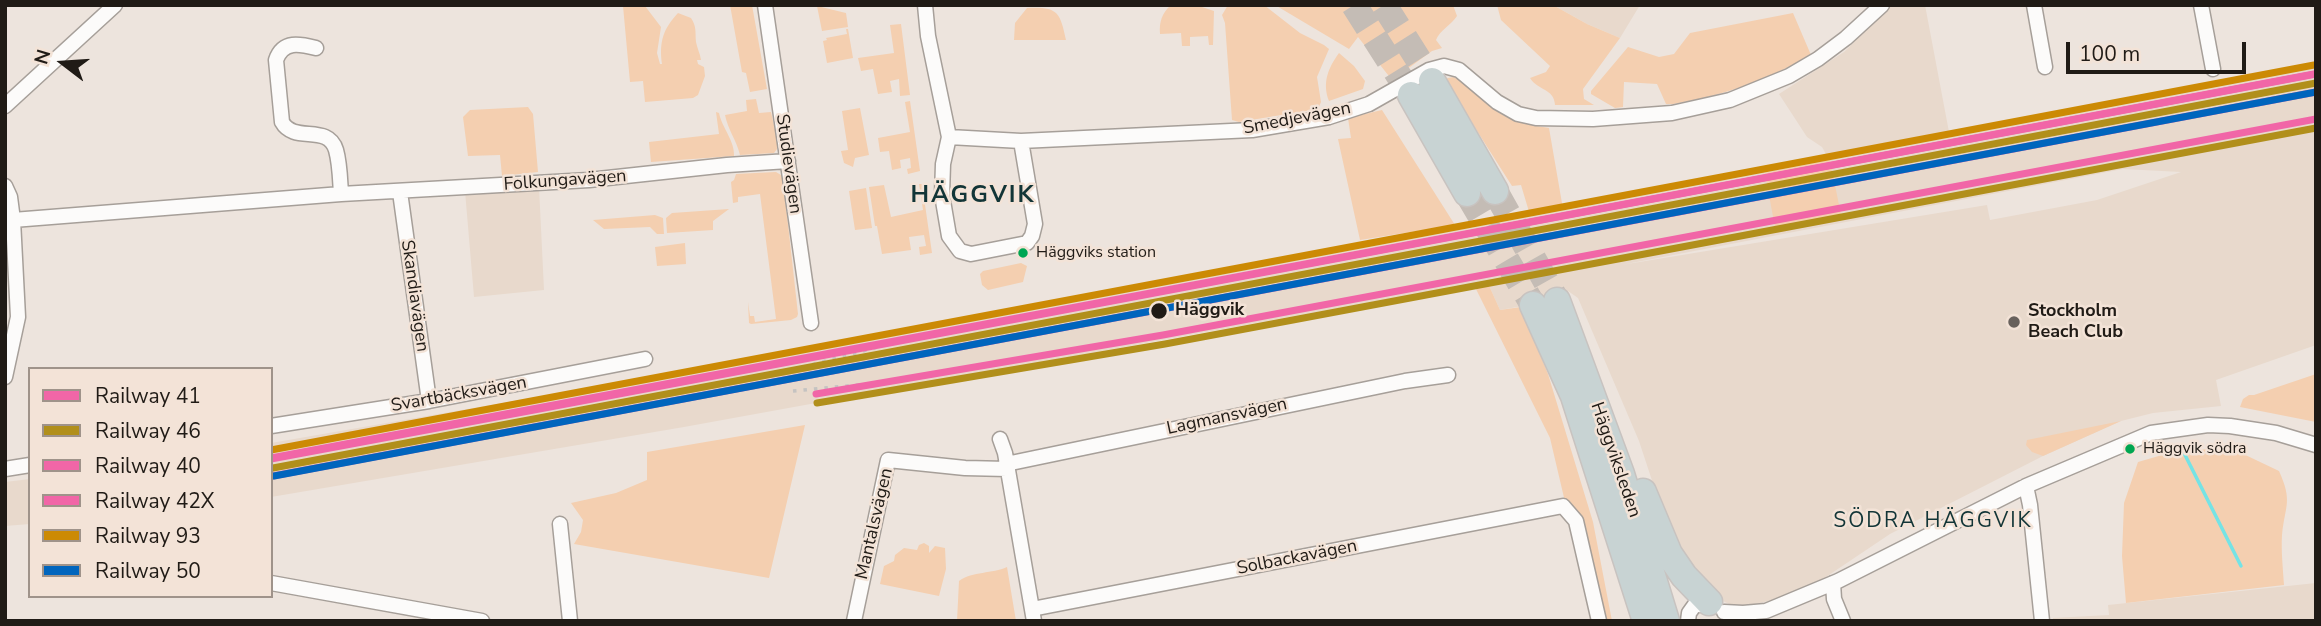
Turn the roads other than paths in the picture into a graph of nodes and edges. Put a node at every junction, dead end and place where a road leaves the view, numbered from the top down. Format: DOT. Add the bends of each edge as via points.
graph roads {
  1 [pos="115,5"];
  2 [pos="765,5"];
  3 [pos="925,5"];
  4 [pos="1882,5"];
  5 [pos="2034,5"];
  6 [pos="2201,5"];
  7 [pos="316,48"];
  8 [pos="2045,67"];
  9 [pos="2213,69"];
  10 [pos="5,106"];
  11 [pos="949,137"];
  12 [pos="1021,141"];
  13 [pos="788,161"];
  14 [pos="5,187"];
  15 [pos="1495,191"];
  16 [pos="400,192"];
  17 [pos="1467,193"];
  18 [pos="341,194"];
  19 [pos="13,220"];
  20 [pos="1552,307"];
  21 [pos="811,323"];
  22 [pos="645,359"];
  23 [pos="1448,375"];
  24 [pos="5,377"];
  25 [pos="429,401"];
  26 [pos="273,426"];
  27 [pos="1000,439"];
  28 [pos="2316,446"];
  29 [pos="1595,459"];
  30 [pos="28,465"];
  31 [pos="1007,466"];
  32 [pos="5,469"];
  33 [pos="2026,486"];
  34 [pos="560,524"];
  35 [pos="273,583"];
  36 [pos="1833,583"];
  37 [pos="1766,611"];
  38 [pos="1720,612"];
  39 [pos="1033,615"];
  40 [pos="482,621"];
  41 [pos="570,621"];
  42 [pos="854,621"];
  43 [pos="1599,621"];
  44 [pos="1630,621"];
  45 [pos="1646,621"];
  46 [pos="1665,621"];
  47 [pos="1688,621"];
  48 [pos="1749,621"];
  49 [pos="1843,621"];
  50 [pos="2042,621"];
  1 -- 10 [label="street"];
  2 -- 13 [label="street, Studievägen"];
  3 -- 11 [label="street"];
  4 -- 12 [label="street, Smedjevägen" via="1846,38 1789,76 1730,100 1672,113 1536,118 1518,114 1460,70 1444,66 1369,104 1329,117 1252,130"];
  5 -- 8 [label="street"];
  6 -- 9 [label="street"];
  7 -- 18 [label="street" via="294,43 278,55 282,122 290,131 331,140"];
  11 -- 12 [label="street, Smedjevägen"];
  11 -- 12 [label="street" via="942,185 949,236 960,251 971,254 1027,243 1032,236 1035,224"];
  13 -- 16 [label="street, Folkungavägen"];
  13 -- 21 [label="street, Studievägen"];
  14 -- 19 [label="street"];
  15 -- 17 [label="highway" via="1421,88"];
  16 -- 18 [label="street, Folkungavägen"];
  16 -- 25 [label="street, Skandiavägen"];
  18 -- 19 [label="street, Folkungavägen"];
  19 -- 24 [label="street" via="18,317"];
  20 -- 29 [label="highway, Häggviksleden"];
  20 -- 38 [label="highway" via="1610,405 1669,554"];
  20 -- 46 [label="highway, Häggviksleden" via="1621,474"];
  22 -- 25 [label="street, Svartbäcksvägen"];
  23 -- 31 [label="street, Lagmansvägen"];
  25 -- 26 [label="street, Svartbäcksvägen"];
  27 -- 31 [label="street"];
  28 -- 33 [label="street" via="2276,433 2197,426 2151,433"];
  29 -- 44 [label="highway"];
  29 -- 45 [label="highway, Häggviksleden"];
  30 -- 32 [label="street"];
  31 -- 39 [label="street"];
  31 -- 42 [label="street, Mantalsvägen" via="965,468 888,460"];
  33 -- 36 [label="street"];
  33 -- 50 [label="street"];
  34 -- 41 [label="street"];
  35 -- 40 [label="street"];
  36 -- 37 [label="street"];
  36 -- 49 [label="street"];
  37 -- 38 [label="street"];
  37 -- 48 [label="street"];
  38 -- 47 [label="street" via="1694,606"];
  39 -- 43 [label="street, Solbackavägen" via="1563,506 1576,521"];
}
